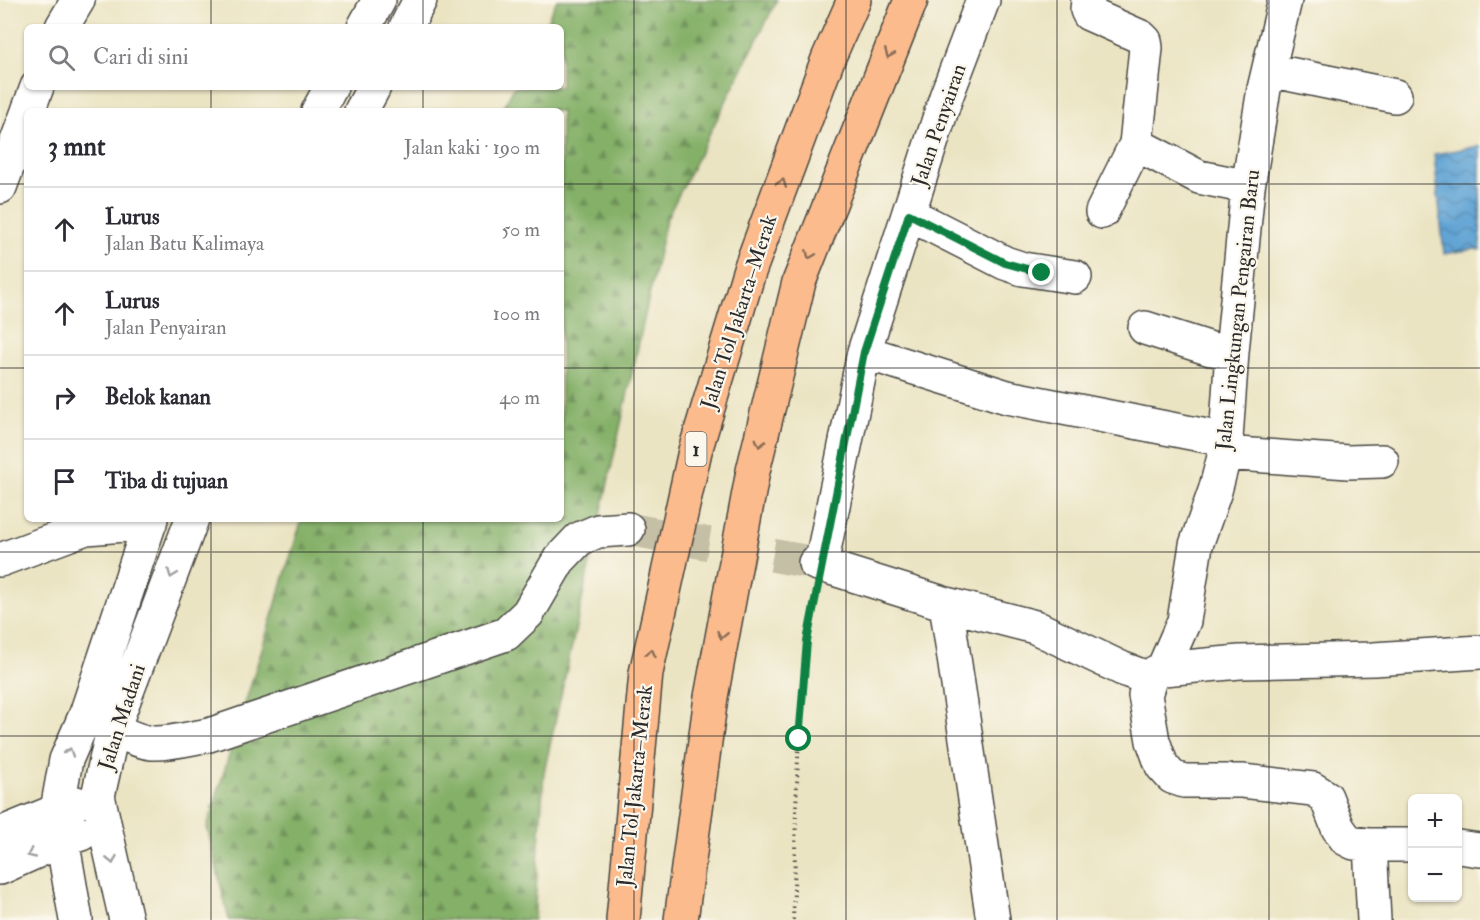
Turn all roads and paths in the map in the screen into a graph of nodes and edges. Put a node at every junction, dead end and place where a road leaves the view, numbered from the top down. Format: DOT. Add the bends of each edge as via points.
graph roads {
  1 [pos="78,0"];
  2 [pos="379,0"];
  3 [pos="420,0"];
  4 [pos="854,0"];
  5 [pos="911,0"];
  6 [pos="983,0"];
  7 [pos="1088,0"];
  8 [pos="1285,0"];
  9 [pos="64,24"];
  10 [pos="366,24"];
  11 [pos="408,24"];
  12 [pos="1269,70"];
  13 [pos="36,90"];
  14 [pos="330,90"];
  15 [pos="372,90"];
  16 [pos="1395,96"];
  17 [pos="30,108"];
  18 [pos="320,108"];
  19 [pos="363,108"];
  20 [pos="24,124"];
  21 [pos="1136,144"];
  22 [pos="0,187"];
  23 [pos="1248,187"];
  24 [pos="1102,212"];
  25 [pos="909,214"];
  26 [pos="1075,278"];
  27 [pos="1145,328"];
  28 [pos="864,352"];
  29 [pos="1232,352"];
  30 [pos="1226,446"];
  31 [pos="1382,461"];
  32 [pos="142,522"];
  33 [pos="151,522"];
  34 [pos="191,522"];
  35 [pos="628,529"];
  36 [pos="0,560"];
  37 [pos="818,564"];
  38 [pos="946,604"];
  39 [pos="1480,652"];
  40 [pos="1156,674"];
  41 [pos="100,722"];
  42 [pos="98,796"];
  43 [pos="60,825"];
  44 [pos="104,828"];
  45 [pos="0,834"];
  46 [pos="1370,845"];
  47 [pos="1408,845"];
  48 [pos="1462,848"];
  49 [pos="1480,850"];
  50 [pos="0,868"];
  51 [pos="76,920"];
  52 [pos="126,920"];
  53 [pos="623,920"];
  54 [pos="681,920"];
  55 [pos="793,920"];
  56 [pos="993,920"];
  57 [pos="1374,920"];
  1 -- 9 [label="street"];
  2 -- 10 [label="street"];
  3 -- 11 [label="street"];
  53 -- 4 [label="highway, Jalan Tol Jakarta–Merak / 1, one-way" via="646,673 695,451 749,272 828,59"];
  5 -- 54 [label="highway, one-way" via="799,282 753,471 711,697"];
  6 -- 25 [label="street, Jalan Penyairan" via="946,97"];
  7 -- 21 [label="street" via="1089,14 1145,41"];
  8 -- 12 [label="street, Jalan Lingkungan Pengairan Baru"];
  12 -- 16 [label="street"];
  12 -- 23 [label="street, Jalan Lingkungan Pengairan Baru"];
  13 -- 17 [label="street"];
  14 -- 18 [label="street"];
  15 -- 19 [label="street"];
  20 -- 22 [label="street"];
  21 -- 23 [label="street" via="1199,177"];
  21 -- 24 [label="street"];
  23 -- 29 [label="street, Jalan Lingkungan Pengairan Baru"];
  25 -- 26 [label="street" via="1005,263"];
  25 -- 28 [label="street, Jalan Penyairan"];
  27 -- 29 [label="street" via="1202,347"];
  28 -- 30 [label="street" via="1007,397"];
  28 -- 37 [label="street, Jalan Penyairan"];
  29 -- 30 [label="street, Jalan Lingkungan Pengairan Baru"];
  30 -- 31 [label="street" via="1348,462"];
  30 -- 40 [label="street, Jalan Lingkungan Pengairan Baru" via="1196,545 1184,621"];
  32 -- 36 [label="street" via="86,528"];
  33 -- 41 [label="street, Jalan Madani"];
  34 -- 41 [label="street, Jalan Madani, one-way"];
  35 -- 41 [label="street" via="598,531 579,539 559,560 528,614 506,634 208,735 151,743"];
  37 -- 38 [label="street"];
  37 -- 55 [label="path" via="799,739"];
  38 -- 40 [label="street" via="1035,627 1123,669"];
  38 -- 56 [label="street"];
  39 -- 40 [label="street" via="1240,662"];
  40 -- 46 [label="street, Jalan Lingkungan Pengairan Baru" via="1145,695 1153,741 1162,766 1172,777 1313,789 1326,797 1338,828 1347,839"];
  41 -- 42 [label="street, Jalan Madani"];
  43 -- 41 [label="street, Jalan Madani, one-way" via="66,760"];
  42 -- 43 [label="street"];
  42 -- 44 [label="street, Jalan Madani"];
  43 -- 44 [label="street"];
  43 -- 45 [label="street"];
  43 -- 50 [label="street, one-way"];
  43 -- 51 [label="street, Jalan Madani"];
  44 -- 52 [label="street, Jalan Madani, one-way"];
  46 -- 47 [label="street"];
  46 -- 57 [label="street"];
  48 -- 49 [label="street"];
}
